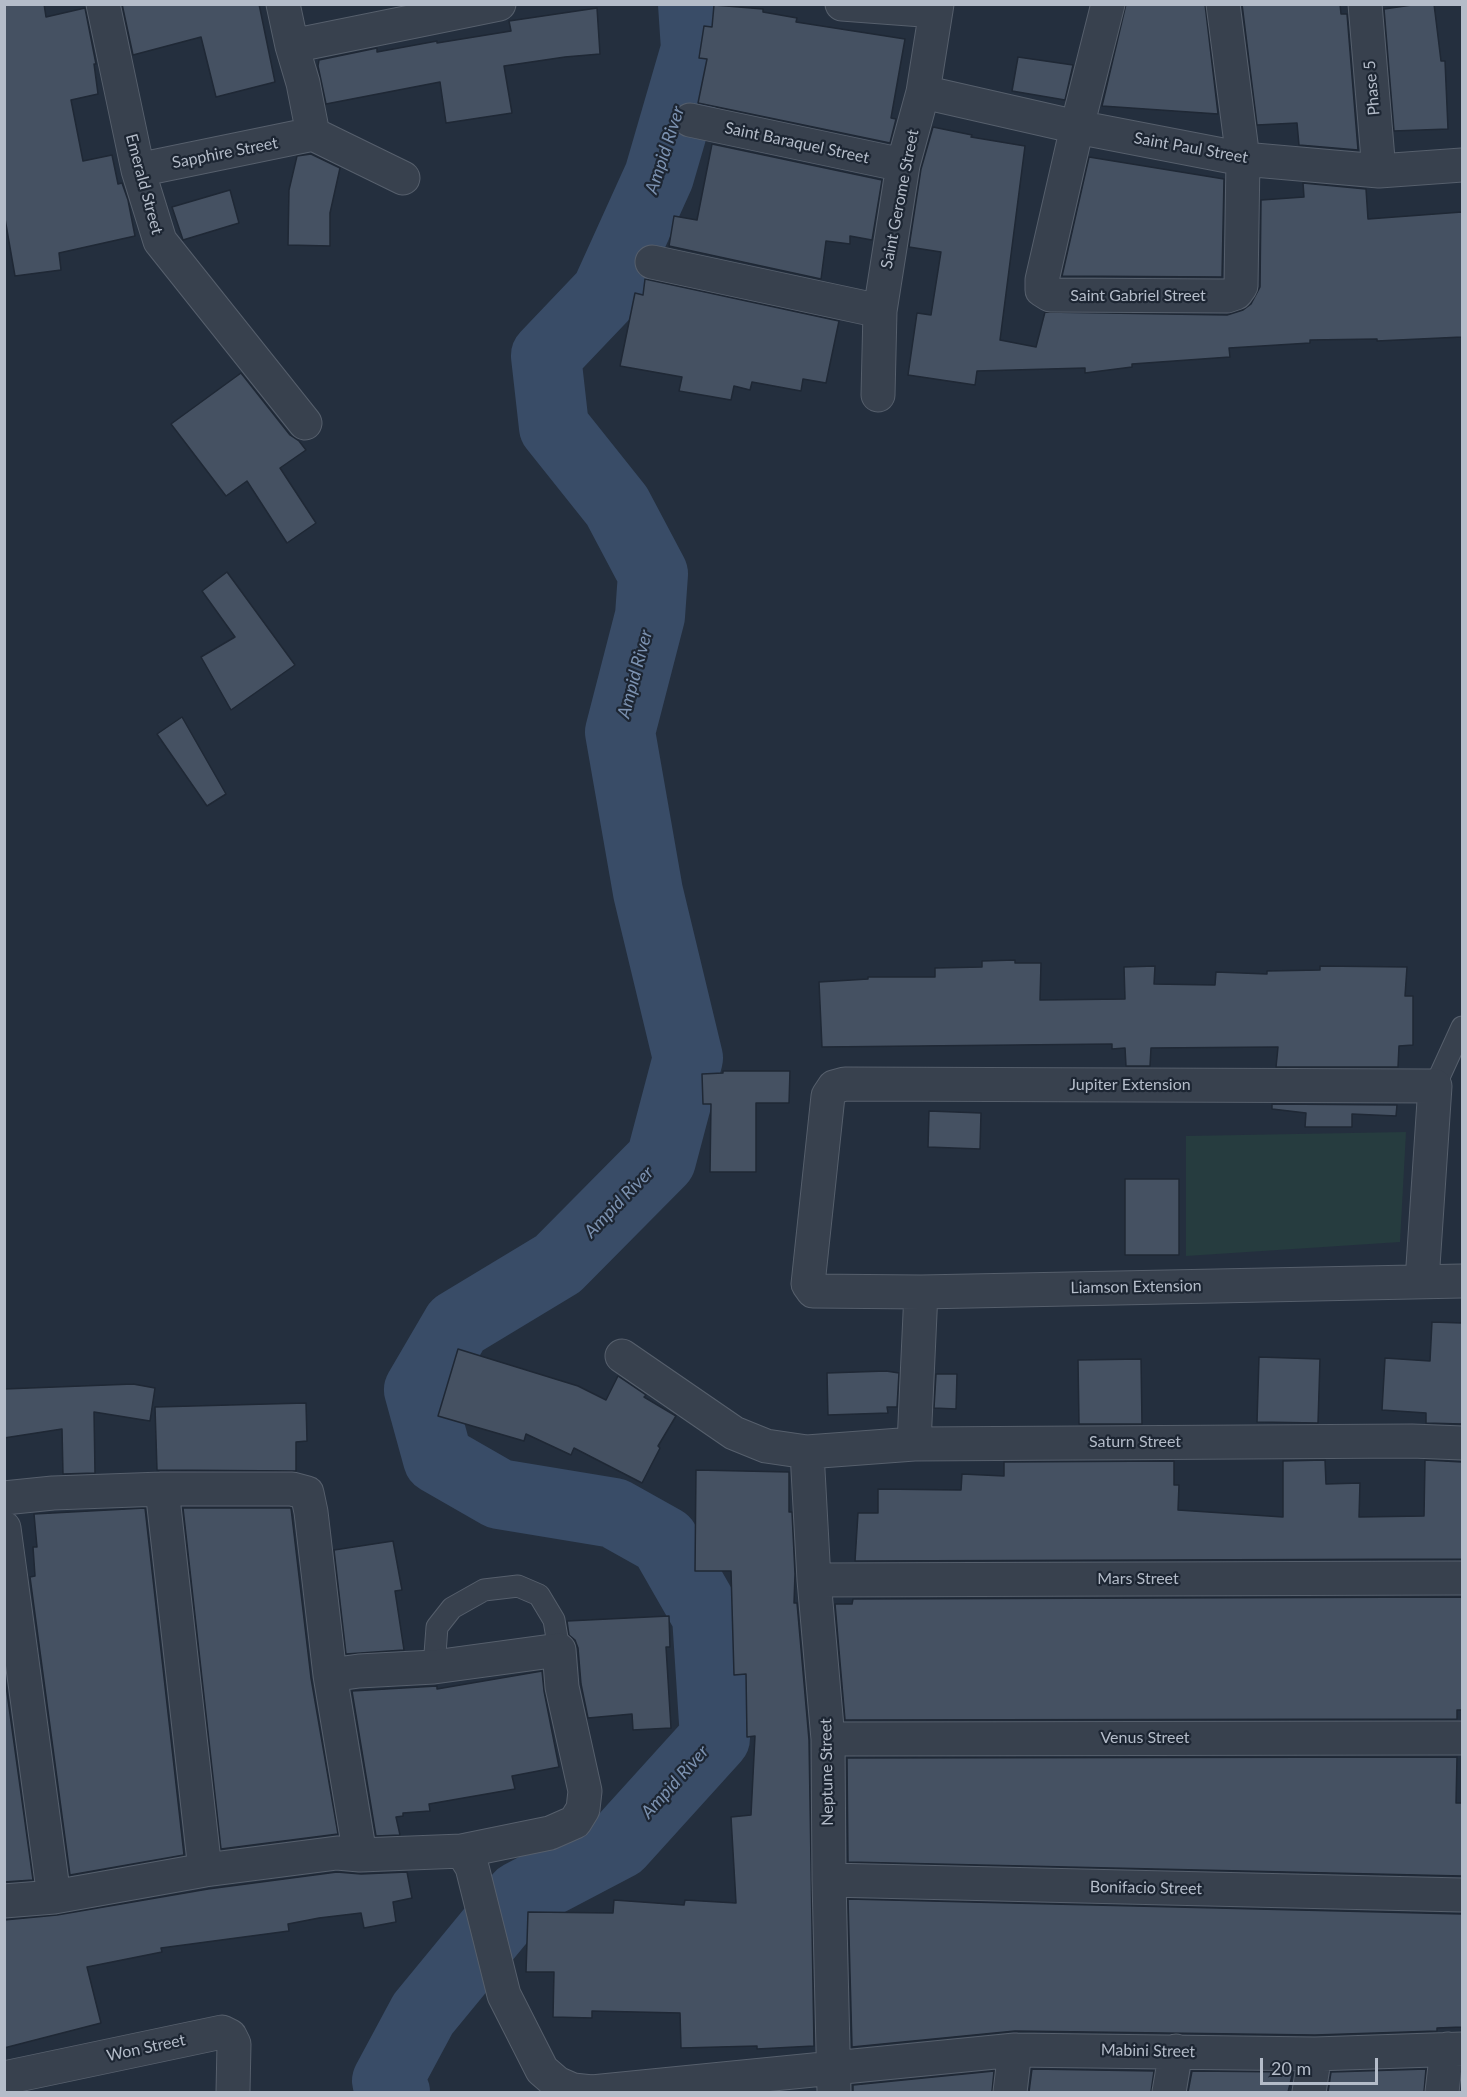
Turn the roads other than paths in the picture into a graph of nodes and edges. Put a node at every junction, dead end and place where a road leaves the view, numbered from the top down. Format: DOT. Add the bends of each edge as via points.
graph roads {
  1 [pos="103,4"];
  2 [pos="283,4"];
  3 [pos="498,4"];
  4 [pos="842,4"];
  5 [pos="1108,4"];
  6 [pos="1223,4"];
  7 [pos="1365,4"];
  8 [pos="936,8"];
  9 [pos="292,46"];
  10 [pos="923,92"];
  11 [pos="690,120"];
  12 [pos="1077,127"];
  13 [pos="313,134"];
  14 [pos="1243,159"];
  15 [pos="903,165"];
  16 [pos="1462,165"];
  17 [pos="138,170"];
  18 [pos="1379,171"];
  19 [pos="403,178"];
  20 [pos="652,262"];
  21 [pos="880,311"];
  22 [pos="878,395"];
  23 [pos="305,423"];
  24 [pos="1462,1027"];
  25 [pos="1435,1086"];
  26 [pos="1422,1281"];
  27 [pos="1462,1281"];
  28 [pos="810,1288"];
  29 [pos="921,1292"];
  30 [pos="622,1356"];
  31 [pos="1462,1443"];
  32 [pos="914,1444"];
  33 [pos="807,1452"];
  34 [pos="162,1489"];
  35 [pos="4,1498"];
  36 [pos="4,1528"];
  37 [pos="1462,1578"];
  38 [pos="814,1580"];
  39 [pos="559,1650"];
  40 [pos="434,1667"];
  41 [pos="330,1675"];
  42 [pos="1462,1738"];
  43 [pos="828,1739"];
  44 [pos="462,1851"];
  45 [pos="360,1855"];
  46 [pos="205,1870"];
  47 [pos="829,1880"];
  48 [pos="1462,1895"];
  49 [pos="54,1897"];
  50 [pos="4,1901"];
  51 [pos="1455,2049"];
  52 [pos="1015,2050"];
  53 [pos="1176,2051"];
  54 [pos="1315,2054"];
  55 [pos="4,2078"];
  56 [pos="834,2081"];
  57 [pos="233,2092"];
  58 [pos="1010,2092"];
  59 [pos="1169,2092"];
  60 [pos="1309,2092"];
  61 [pos="1442,2092"];
  1 -- 17 [label="street, Emerald Street"];
  2 -- 9 [label="street"];
  3 -- 9 [label="street"];
  4 -- 8 [label="street"];
  5 -- 12 [label="street, Saint Gabriel Street"];
  6 -- 14 [label="street, Saint Gabriel Street"];
  7 -- 18 [label="street, Phase 5"];
  8 -- 10 [label="street, Saint Gerome Street"];
  9 -- 13 [label="street"];
  10 -- 12 [label="street, Saint Paul Street"];
  10 -- 15 [label="street, Saint Gerome Street"];
  11 -- 15 [label="street, Saint Baraquel Street"];
  12 -- 14 [label="street, Saint Paul Street"];
  12 -- 14 [label="street, Saint Gabriel Street" via="1042,280 1042,290 1050,295 1236,293 1241,286"];
  13 -- 17 [label="street, Sapphire Street"];
  13 -- 19 [label="street"];
  14 -- 18 [label="street, Saint Paul Street"];
  15 -- 21 [label="street, Saint Gerome Street"];
  16 -- 18 [label="street, Saint Paul Street"];
  17 -- 23 [label="street, Emerald Street" via="160,241"];
  20 -- 21 [label="street"];
  21 -- 22 [label="street, Saint Gerome Street"];
  24 -- 25 [label="lane"];
  25 -- 26 [label="street"];
  25 -- 28 [label="street, Jupiter Extension" via="840,1084 828,1096"];
  26 -- 27 [label="street, Liamson Extension"];
  26 -- 29 [label="street, Liamson Extension"];
  28 -- 29 [label="street, Liamson Extension" via="818,1292"];
  29 -- 32 [label="street"];
  30 -- 33 [label="street, Saturn Street" via="734,1433 766,1446"];
  31 -- 32 [label="street, Saturn Street"];
  32 -- 33 [label="street, Saturn Street"];
  33 -- 38 [label="street, Neptune Street"];
  34 -- 35 [label="street"];
  34 -- 41 [label="street" via="292,1489 307,1493"];
  34 -- 46 [label="street"];
  36 -- 49 [label="street"];
  37 -- 38 [label="street, Mars Street"];
  38 -- 43 [label="street, Neptune Street"];
  39 -- 40 [label="street"];
  39 -- 40 [label="lane" via="554,1620 539,1596 518,1586 484,1590 452,1608 437,1627"];
  39 -- 44 [label="street" via="562,1687 585,1791 583,1809 576,1822 550,1833"];
  40 -- 41 [label="street"];
  41 -- 45 [label="street"];
  42 -- 43 [label="street, Venus Street"];
  43 -- 47 [label="street, Neptune Street"];
  44 -- 45 [label="street"];
  44 -- 56 [label="street, Mabini Street" via="472,1867 504,1995 542,2070 557,2083 592,2092"];
  45 -- 46 [label="street" via="337,1854"];
  46 -- 49 [label="street"];
  47 -- 48 [label="street, Bonifacio Street"];
  47 -- 56 [label="street, Neptune Street"];
  49 -- 50 [label="street"];
  51 -- 54 [label="street, Mabini Street"];
  51 -- 61 [label="street"];
  52 -- 53 [label="street, Mabini Street"];
  52 -- 56 [label="street, Mabini Street"];
  52 -- 58 [label="street"];
  53 -- 54 [label="street, Mabini Street"];
  53 -- 59 [label="street"];
  54 -- 60 [label="street"];
  55 -- 57 [label="street, Won Street" via="222,2032 234,2044"];
}
